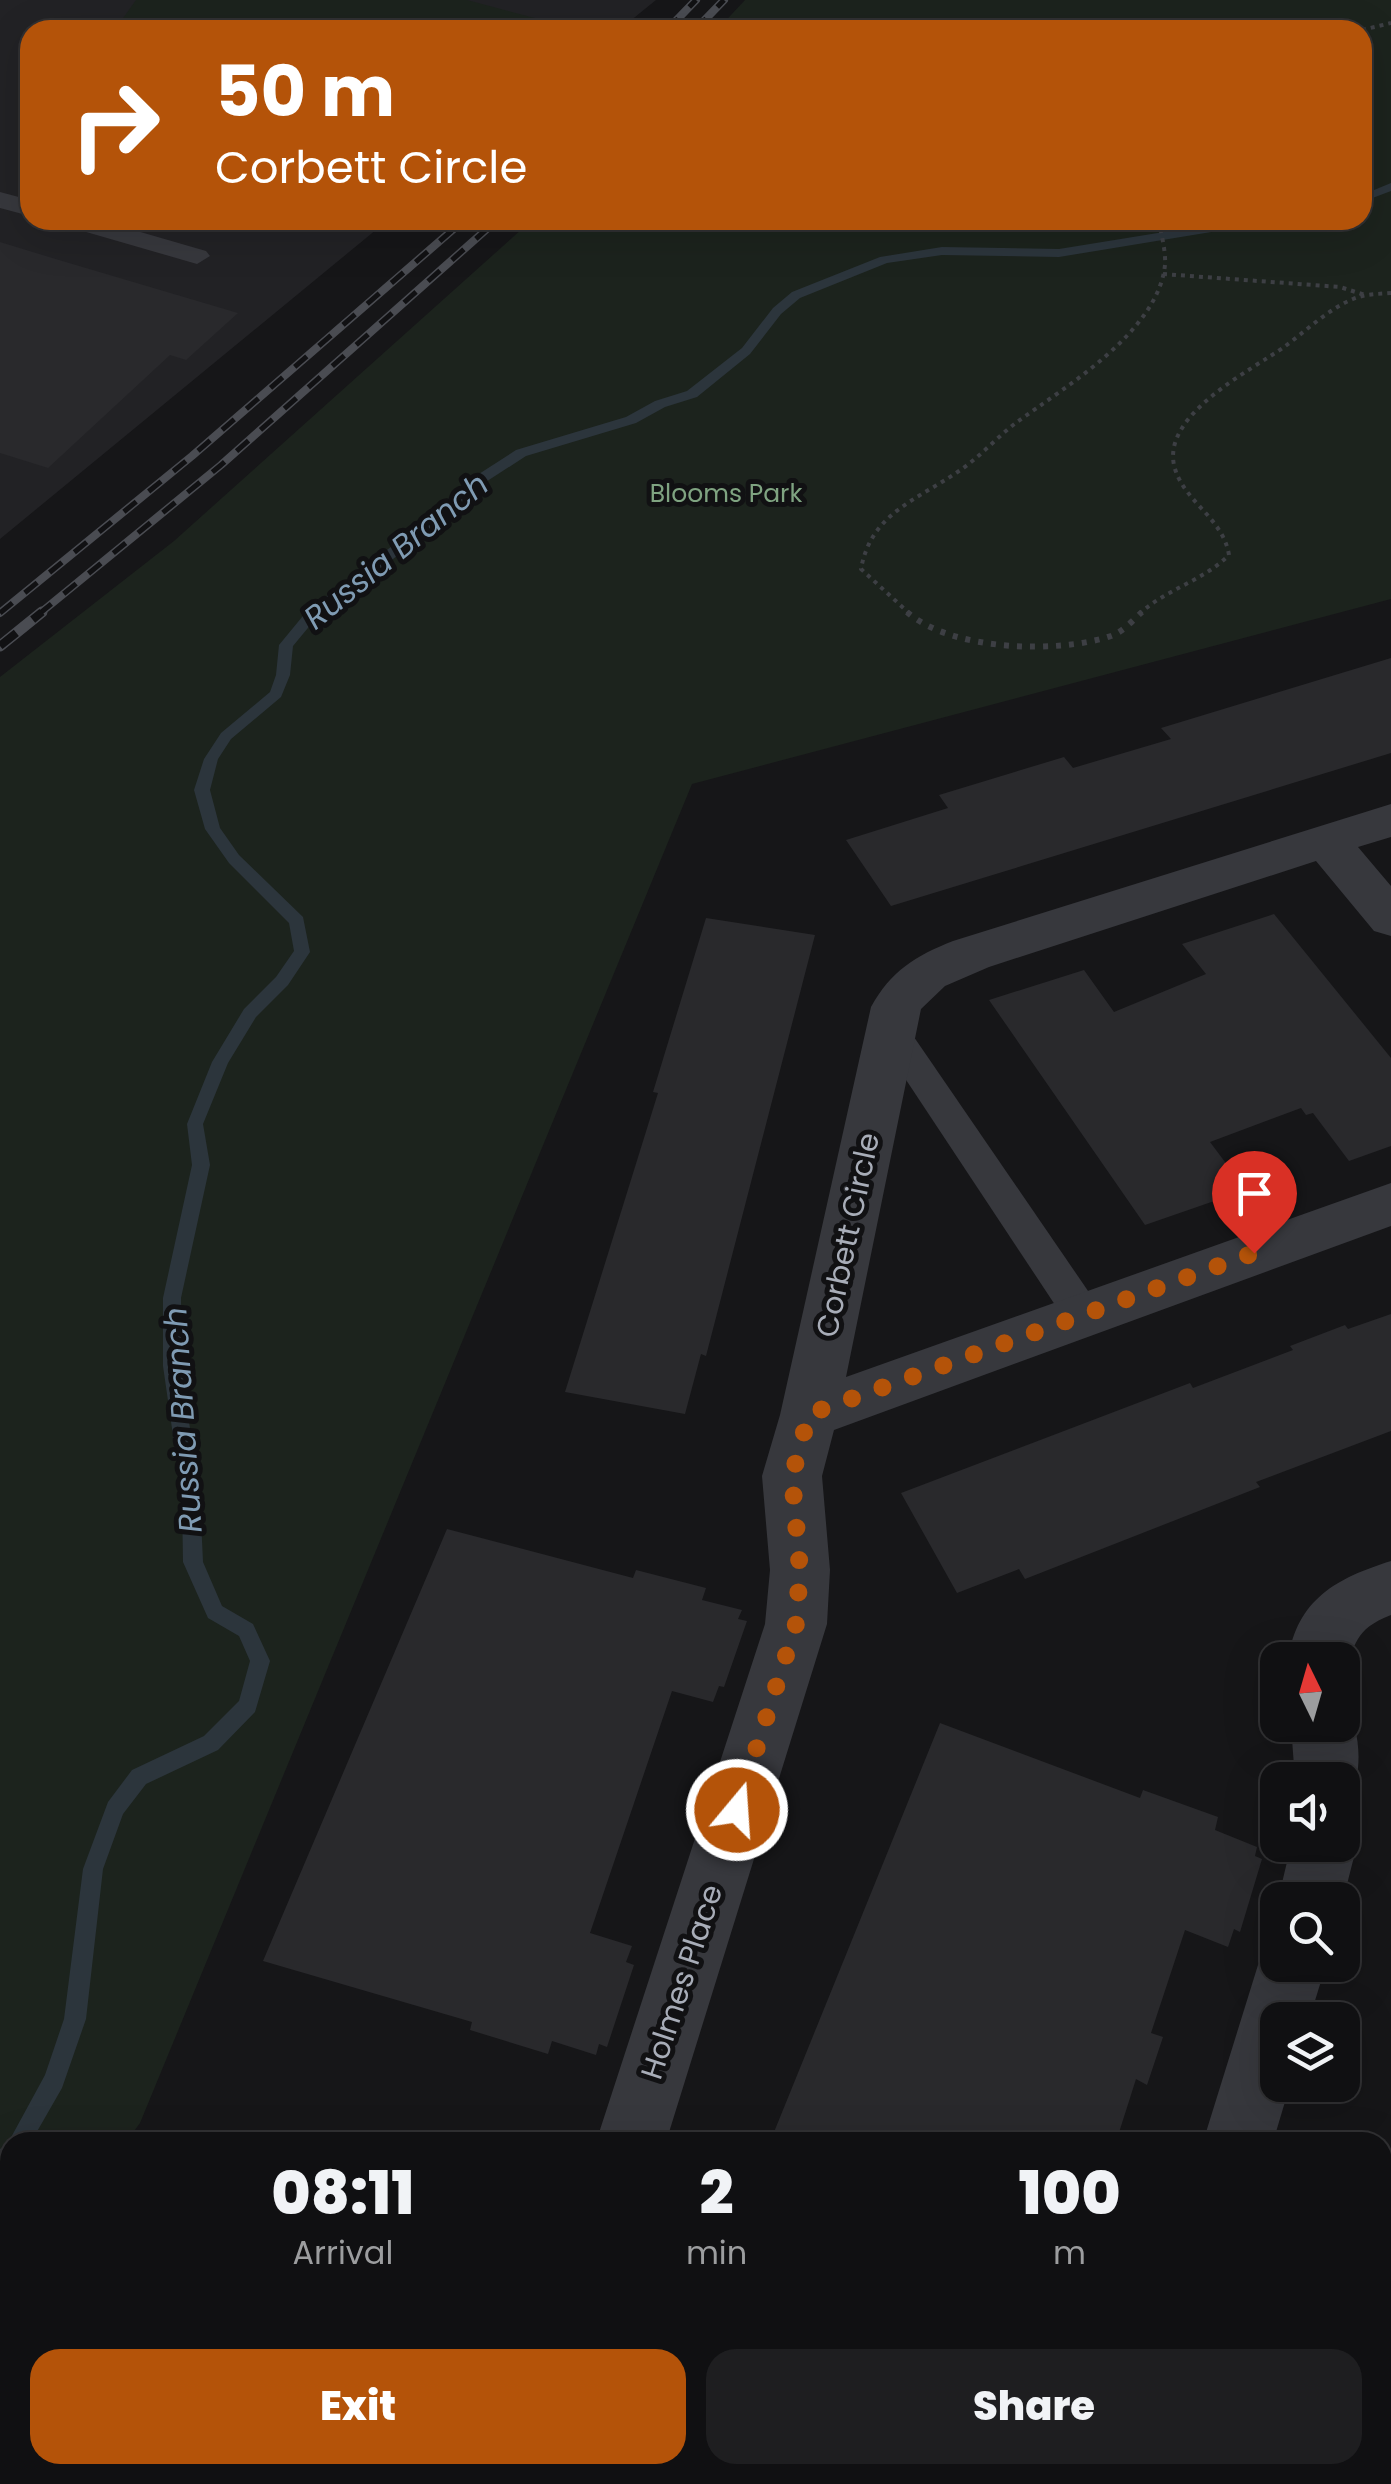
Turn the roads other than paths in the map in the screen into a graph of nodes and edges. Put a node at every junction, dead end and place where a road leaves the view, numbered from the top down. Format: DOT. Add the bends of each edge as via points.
graph roads {
  1 [pos="106,230"];
  2 [pos="196,256"];
  3 [pos="1391,820"];
  4 [pos="1326,841"];
  5 [pos="1391,918"];
  6 [pos="891,1030"];
  7 [pos="1391,1204"];
  8 [pos="1082,1315"];
  9 [pos="809,1414"];
  10 [pos="1391,1588"];
  11 [pos="1320,1642"];
  12 [pos="1287,1982"];
  13 [pos="634,2132"];
  14 [pos="1241,2132"];
  1 -- 2 [label="lane"];
  3 -- 4 [label="street, Corbett Circle"];
  4 -- 5 [label="street"];
  4 -- 6 [label="street, Corbett Circle" via="929,970 907,986"];
  6 -- 8 [label="lane"];
  6 -- 9 [label="street, Corbett Circle"];
  7 -- 8 [label="street"];
  8 -- 9 [label="street"];
  9 -- 13 [label="street, Holmes Place" via="792,1476 800,1570 796,1624"];
  10 -- 11 [label="street" via="1334,1616"];
  12 -- 14 [label="street"];
}
